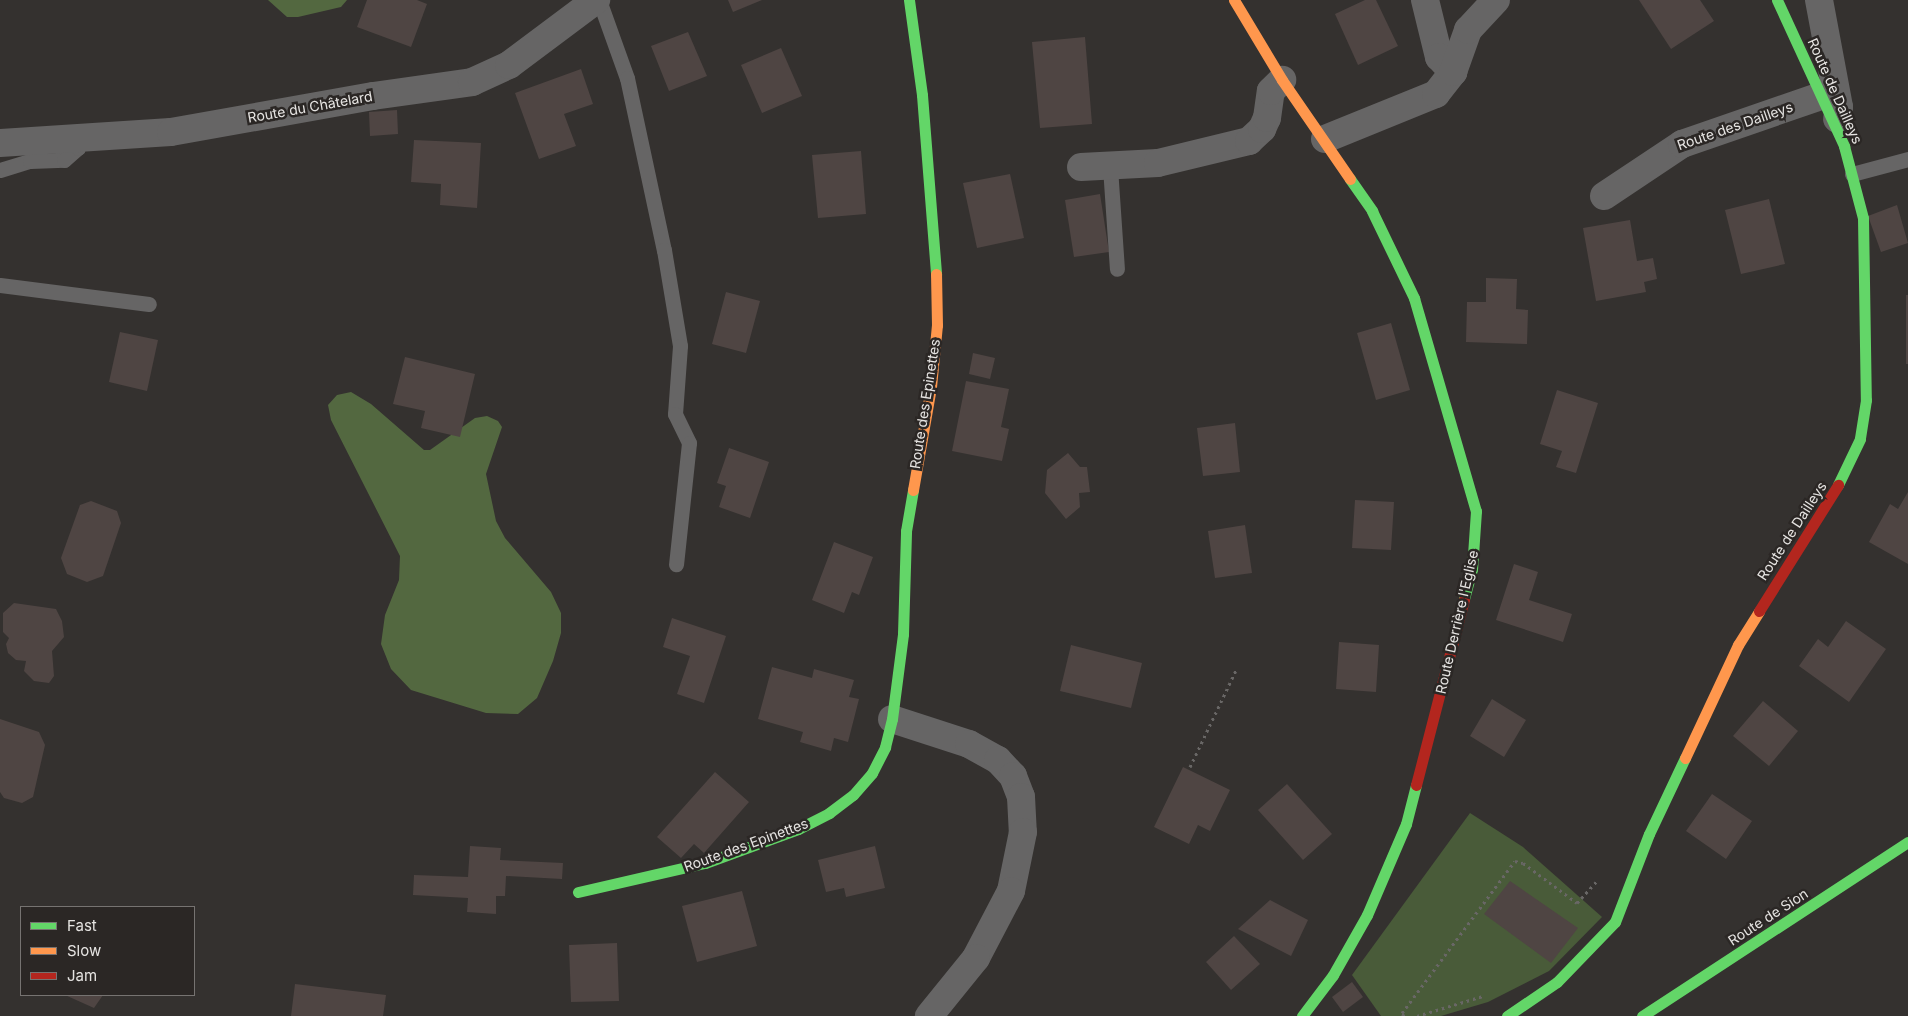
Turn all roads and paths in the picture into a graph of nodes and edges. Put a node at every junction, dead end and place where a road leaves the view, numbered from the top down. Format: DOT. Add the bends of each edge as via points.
graph roads {
  1 [pos="596,0"];
  2 [pos="600,0"];
  3 [pos="909,0"];
  4 [pos="1234,0"];
  5 [pos="1426,0"];
  6 [pos="1496,0"];
  7 [pos="1777,0"];
  8 [pos="1818,0"];
  9 [pos="1453,72"];
  10 [pos="1282,80"];
  11 [pos="1821,96"];
  12 [pos="1833,122"];
  13 [pos="80,136"];
  14 [pos="1325,139"];
  15 [pos="0,143"];
  16 [pos="1908,159"];
  17 [pos="1110,167"];
  18 [pos="1081,168"];
  19 [pos="0,170"];
  20 [pos="1852,174"];
  21 [pos="1604,196"];
  22 [pos="1118,268"];
  23 [pos="0,285"];
  24 [pos="149,304"];
  25 [pos="676,564"];
  26 [pos="1237,668"];
  27 [pos="892,719"];
  28 [pos="1190,768"];
  29 [pos="1908,842"];
  30 [pos="1630,888"];
  31 [pos="578,892"];
  32 [pos="929,1016"];
  33 [pos="1302,1016"];
  34 [pos="1404,1016"];
  35 [pos="1507,1016"];
  36 [pos="1642,1016"];
  1 -- 13 [label="street, Route du Châtelard" via="510,65 472,82 171,132"];
  2 -- 25 [label="lane" via="627,78 664,250 680,346 675,414 689,443"];
  3 -- 27 [label="street, Route des Epinettes" via="922,95 937,324 931,386 906,532 903,634"];
  4 -- 10 [label="street, Route Derrière l'Eglise"];
  5 -- 9 [label="street" via="1440,57"];
  6 -- 9 [label="street" via="1468,30"];
  7 -- 11 [label="street, Route de Dailleys"];
  8 -- 12 [label="street" via="1839,107 1838,119"];
  9 -- 14 [label="street" via="1436,94"];
  10 -- 14 [label="street, Route Derrière l'Eglise"];
  10 -- 17 [label="street" via="1271,91 1262,129 1249,141 1158,163"];
  11 -- 12 [label="street, Route de Dailleys"];
  11 -- 21 [label="street, Route des Dailleys" via="1682,144"];
  12 -- 20 [label="street, Route de Dailleys"];
  13 -- 15 [label="street, Route du Châtelard"];
  13 -- 19 [label="lane" via="78,148 64,160 30,161"];
  14 -- 33 [label="street, Route Derrière l'Eglise" via="1372,211 1414,298 1476,511 1469,579 1406,824 1367,915 1332,975"];
  16 -- 20 [label="lane"];
  17 -- 18 [label="street"];
  17 -- 22 [label="lane"];
  20 -- 30 [label="street, Route de Dailleys" via="1866,249 1866,400 1860,439 1830,501 1738,645 1649,834"];
  23 -- 24 [label="lane"];
  26 -- 28 [label="path"];
  27 -- 31 [label="street, Route des Epinettes" via="885,747 872,773 853,795 829,813 798,829 705,863"];
  27 -- 32 [label="street" via="969,744 998,760 1013,776 1021,798 1022,838 1010,891 976,958"];
  29 -- 36 [label="street, Route de Sion"];
  30 -- 34 [label="path" via="1602,878 1577,903 1523,863 1515,861 1402,1013"];
  30 -- 35 [label="street, Route de Dailleys" via="1615,922 1597,944 1557,982"];
}
